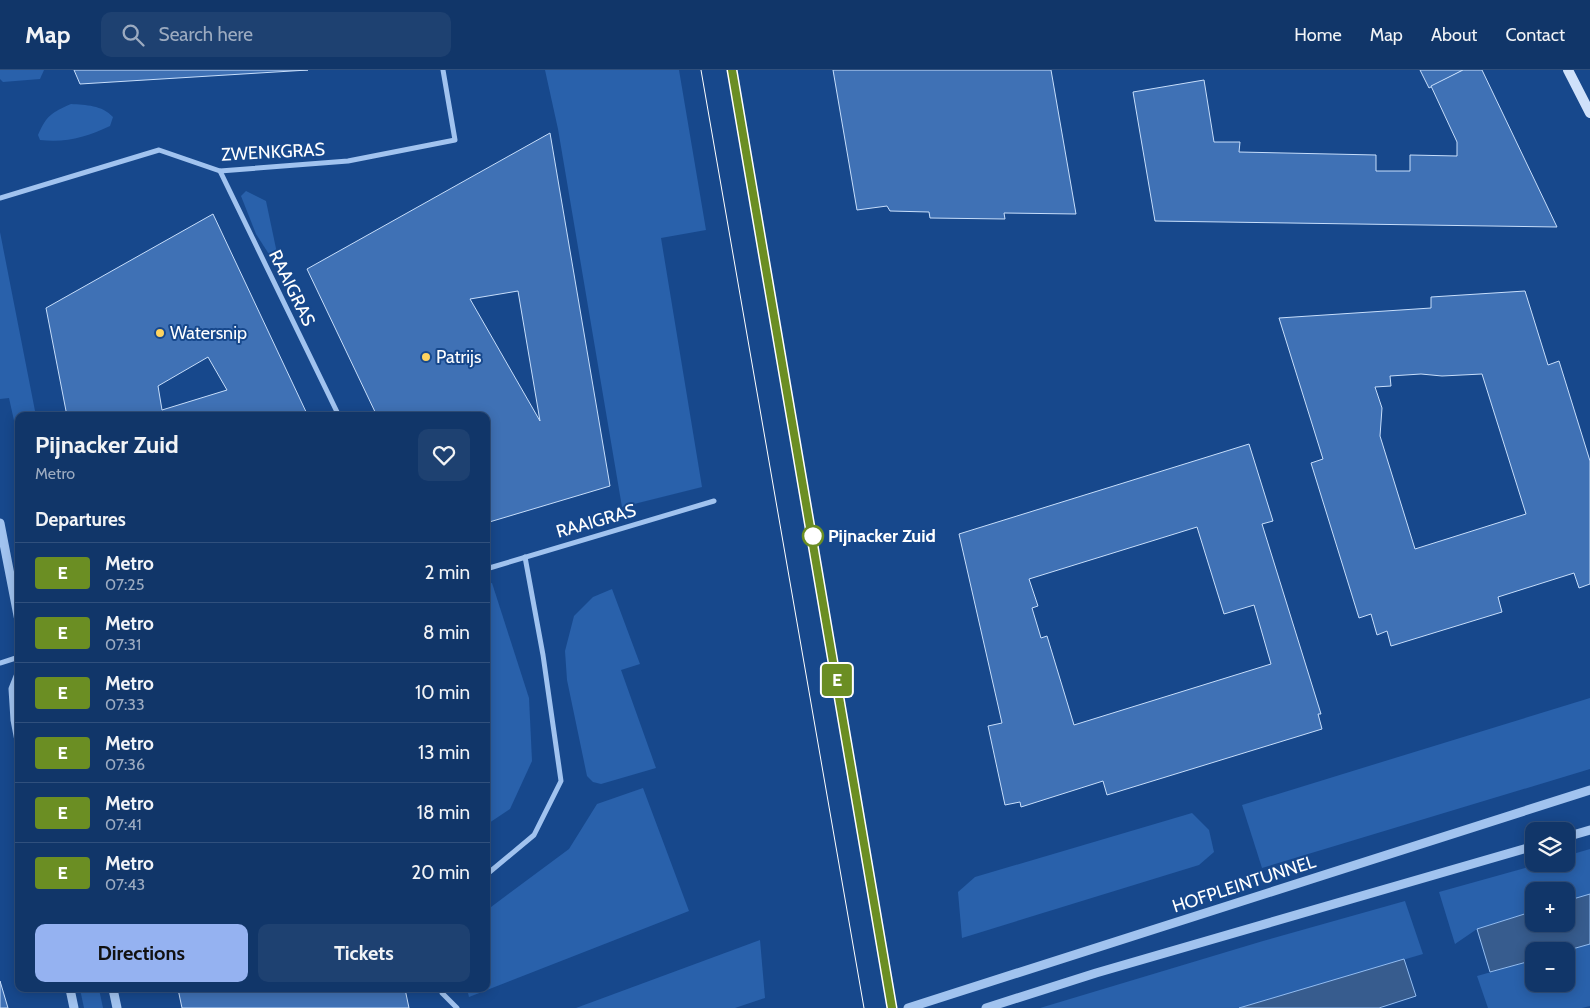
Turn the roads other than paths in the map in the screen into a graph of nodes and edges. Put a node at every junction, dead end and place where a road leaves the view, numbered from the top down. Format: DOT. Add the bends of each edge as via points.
graph roads {
  1 [pos="443,70"];
  2 [pos="1568,70"];
  3 [pos="1590,113"];
  4 [pos="220,171"];
  5 [pos="0,198"];
  6 [pos="337,412"];
  7 [pos="714,501"];
  8 [pos="0,524"];
  9 [pos="525,557"];
  10 [pos="490,568"];
  11 [pos="15,600"];
  12 [pos="15,658"];
  13 [pos="0,662"];
  14 [pos="15,684"];
  15 [pos="15,720"];
  16 [pos="1590,790"];
  17 [pos="1590,830"];
  18 [pos="1575,834"];
  19 [pos="1525,849"];
  20 [pos="490,872"];
  21 [pos="71,992"];
  22 [pos="114,992"];
  23 [pos="442,992"];
  24 [pos="74,1008"];
  25 [pos="117,1008"];
  26 [pos="457,1008"];
  27 [pos="908,1008"];
  28 [pos="986,1008"];
  1 -- 4 [label="street, ZWENKGRAS" via="455,140 348,161"];
  2 -- 3 [label="main road"];
  4 -- 5 [label="street, ZWENKGRAS" via="160,150"];
  4 -- 6 [label="street, RAAIGRAS"];
  7 -- 9 [label="street, RAAIGRAS"];
  8 -- 11 [label="street"];
  9 -- 10 [label="street, RAAIGRAS"];
  9 -- 20 [label="street" via="561,781 534,835"];
  12 -- 13 [label="street"];
  14 -- 15 [label="street"];
  16 -- 27 [label="street, HOFPLEINTUNNEL"];
  17 -- 18 [label="street"];
  19 -- 28 [label="street"];
  21 -- 24 [label="street"];
  22 -- 25 [label="street"];
  23 -- 26 [label="street"];
}
